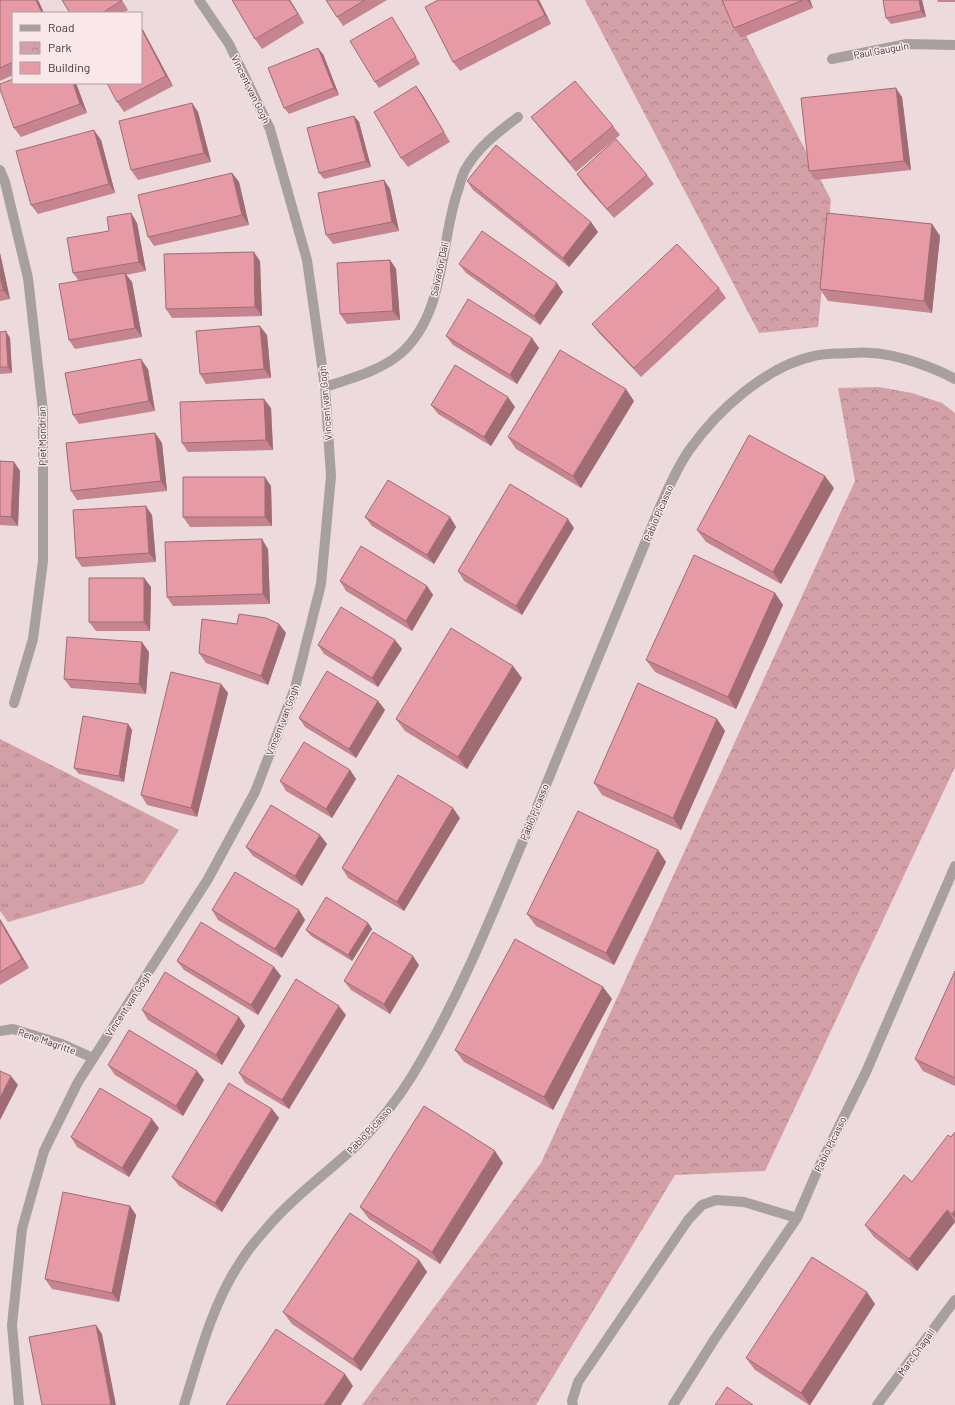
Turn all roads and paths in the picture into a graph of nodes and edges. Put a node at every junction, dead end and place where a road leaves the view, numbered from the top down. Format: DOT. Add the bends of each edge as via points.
graph roads {
  1 [pos="200,0"];
  2 [pos="955,45"];
  3 [pos="832,59"];
  4 [pos="518,118"];
  5 [pos="0,170"];
  6 [pos="955,379"];
  7 [pos="325,387"];
  8 [pos="14,703"];
  9 [pos="955,866"];
  10 [pos="0,1030"];
  11 [pos="93,1058"];
  12 [pos="797,1218"];
  13 [pos="955,1300"];
  14 [pos="19,1405"];
  15 [pos="184,1405"];
  16 [pos="573,1405"];
  17 [pos="673,1405"];
  18 [pos="877,1405"];
  1 -- 7 [label="street, Vincent van Gogh" via="229,44 270,129 307,260"];
  2 -- 3 [label="street, Paul Gauguin" via="907,44"];
  4 -- 7 [label="street, Salvador Dali" via="480,148 464,172 452,208 437,287 429,312 417,335 400,354 371,372"];
  5 -- 8 [label="street, Piet Mondrian" via="28,278 43,411 43,561 33,638"];
  6 -- 15 [label="street, Pablo Picasso" via="910,360 872,353 814,356 784,366 759,381 717,415 689,450 659,509 468,971 434,1038 385,1116 356,1146 302,1192 267,1227 240,1261 213,1316"];
  7 -- 11 [label="street, Vincent van Gogh" via="331,476 321,584 295,688 255,792 208,879"];
  9 -- 12 [label="street, Pablo Picasso" via="866,1072"];
  10 -- 11 [label="street, Rene Magritte" via="13,1029 62,1044"];
  11 -- 14 [label="street, Vincent van Gogh" via="78,1082 44,1151 22,1229 12,1325"];
  12 -- 16 [label="street" via="744,1202 716,1200 702,1205 688,1220 578,1382"];
  12 -- 17 [label="street, Pablo Picasso"];
  13 -- 18 [label="street, Marc Chagall"];
}
